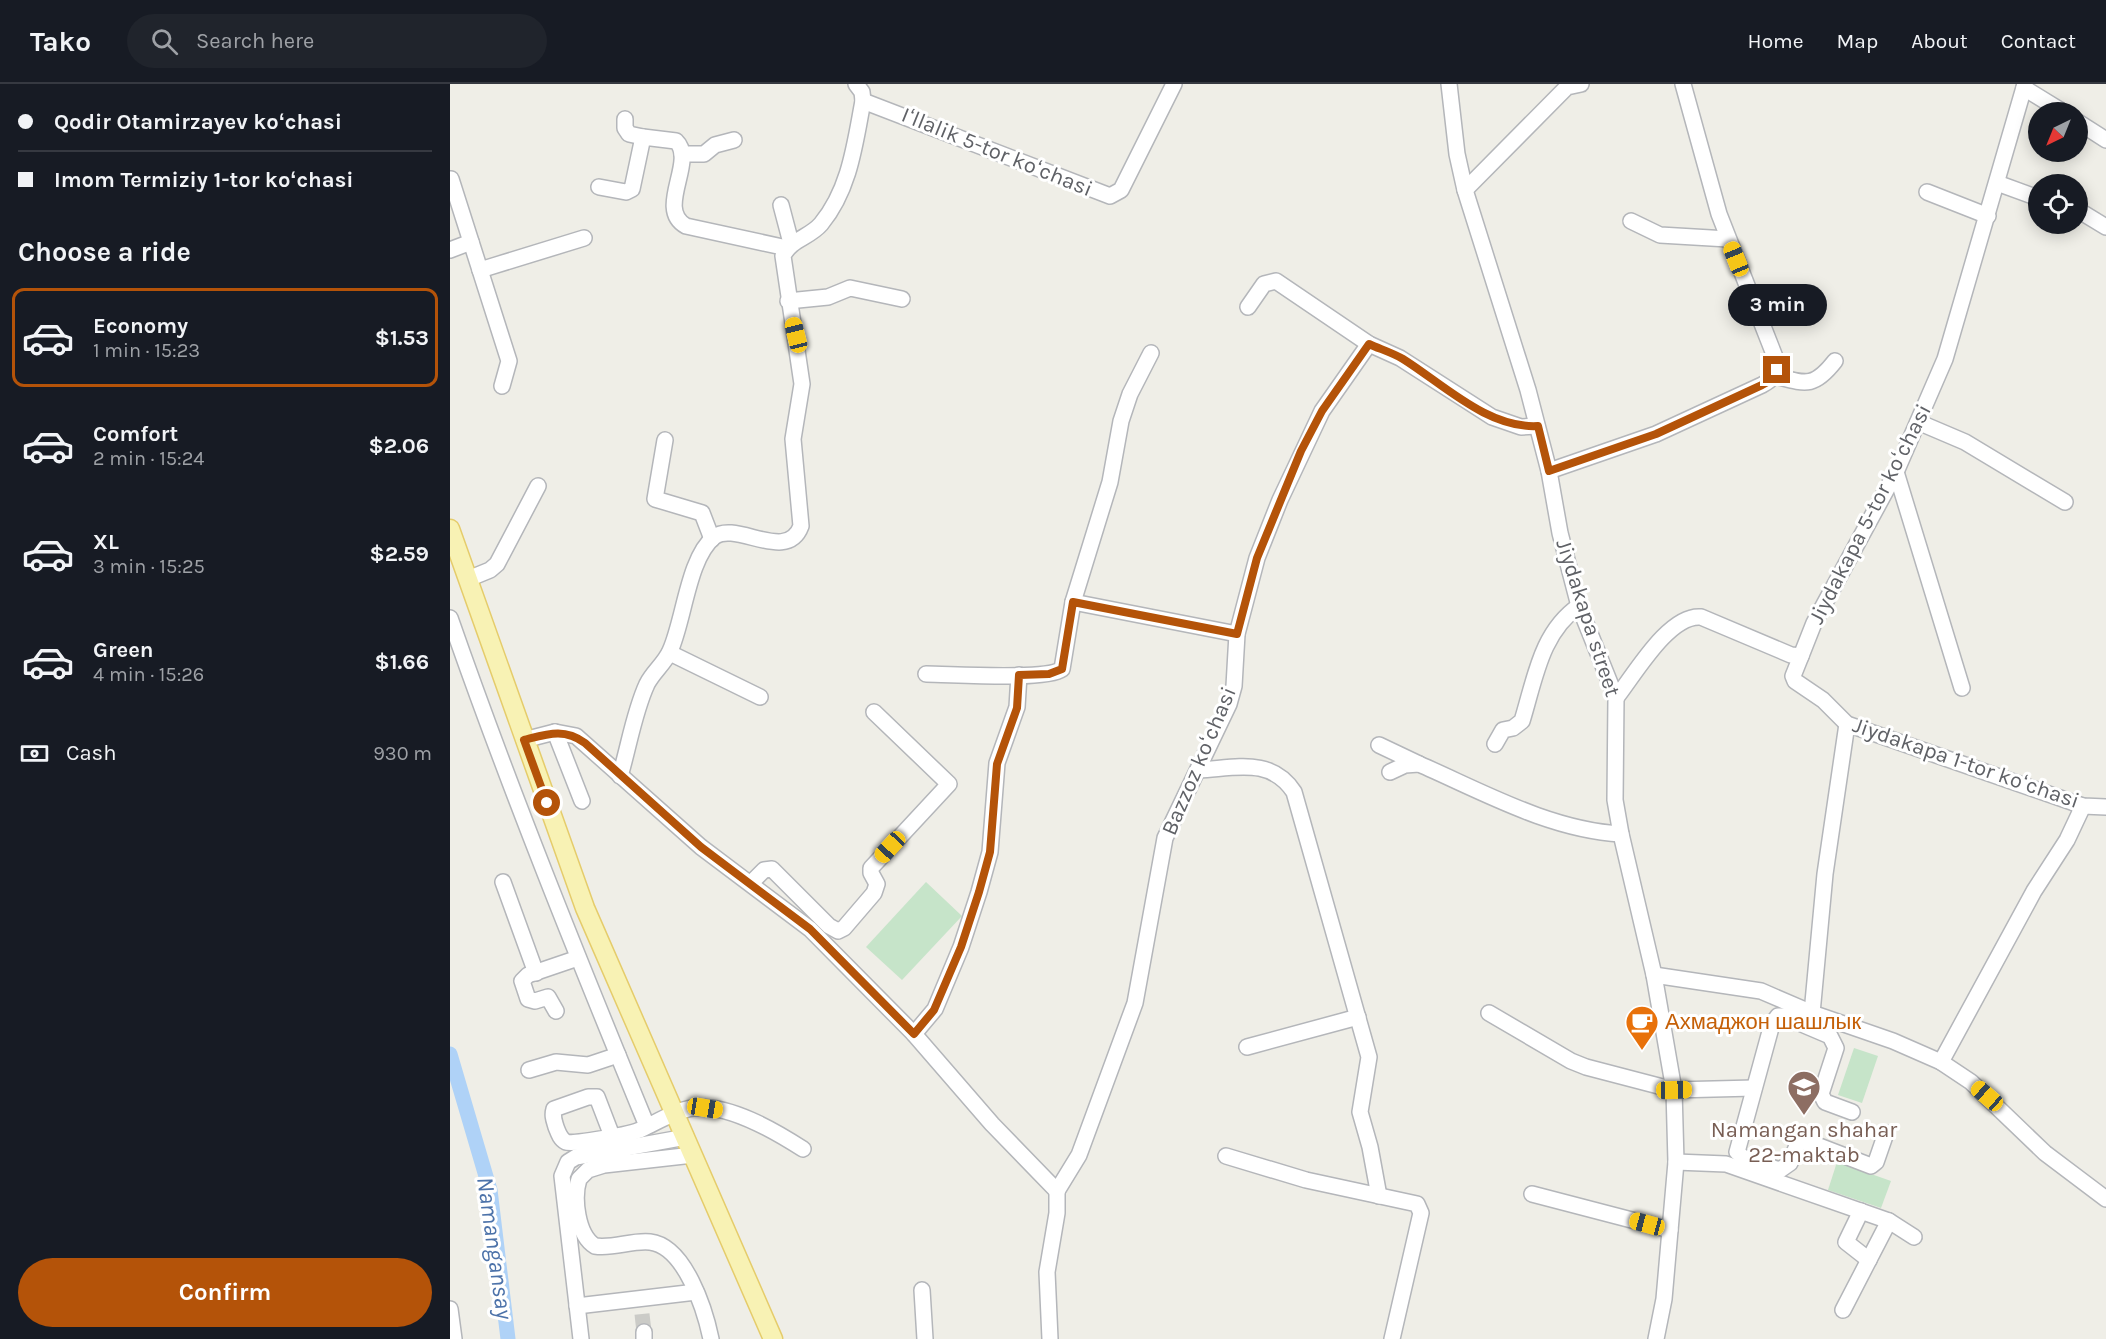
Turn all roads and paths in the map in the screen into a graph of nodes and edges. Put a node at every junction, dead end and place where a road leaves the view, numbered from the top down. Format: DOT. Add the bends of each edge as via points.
graph roads {
  1 [pos="856,84"];
  2 [pos="1174,84"];
  3 [pos="1449,84"];
  4 [pos="1683,84"];
  5 [pos="1573,85"];
  6 [pos="2025,86"];
  7 [pos="863,100"];
  8 [pos="2048,102"];
  9 [pos="625,119"];
  10 [pos="2088,128"];
  11 [pos="643,137"];
  12 [pos="734,140"];
  13 [pos="2106,140"];
  14 [pos="682,154"];
  15 [pos="451,179"];
  16 [pos="1997,183"];
  17 [pos="598,187"];
  18 [pos="1465,190"];
  19 [pos="1927,192"];
  20 [pos="2028,194"];
  21 [pos="781,205"];
  22 [pos="1988,216"];
  23 [pos="2088,216"];
  24 [pos="1631,221"];
  25 [pos="2106,227"];
  26 [pos="584,238"];
  27 [pos="1728,238"];
  28 [pos="471,242"];
  29 [pos="789,246"];
  30 [pos="450,250"];
  31 [pos="480,270"];
  32 [pos="902,299"];
  33 [pos="788,301"];
  34 [pos="1248,307"];
  35 [pos="1369,344"];
  36 [pos="1151,353"];
  37 [pos="1834,361"];
  38 [pos="1775,376"];
  39 [pos="502,386"];
  40 [pos="1918,422"];
  41 [pos="1538,426"];
  42 [pos="664,440"];
  43 [pos="1549,471"];
  44 [pos="1896,472"];
  45 [pos="538,486"];
  46 [pos="2065,502"];
  47 [pos="450,529"];
  48 [pos="712,538"];
  49 [pos="468,579"];
  50 [pos="1073,602"];
  51 [pos="1579,606"];
  52 [pos="450,618"];
  53 [pos="1237,634"];
  54 [pos="670,653"];
  55 [pos="1801,656"];
  56 [pos="926,674"];
  57 [pos="1019,675"];
  58 [pos="1962,688"];
  59 [pos="760,697"];
  60 [pos="1616,698"];
  61 [pos="874,712"];
  62 [pos="1847,724"];
  63 [pos="555,732"];
  64 [pos="524,740"];
  65 [pos="1495,744"];
  66 [pos="1379,745"];
  67 [pos="1419,764"];
  68 [pos="1199,770"];
  69 [pos="1390,772"];
  70 [pos="620,776"];
  71 [pos="582,801"];
  72 [pos="2083,806"];
  73 [pos="2106,807"];
  74 [pos="1621,834"];
  75 [pos="503,882"];
  76 [pos="751,883"];
  77 [pos="578,958"];
  78 [pos="536,973"];
  79 [pos="1654,975"];
  80 [pos="556,1011"];
  81 [pos="1489,1012"];
  82 [pos="1812,1013"];
  83 [pos="1358,1017"];
  84 [pos="914,1034"];
  85 [pos="1247,1047"];
  86 [pos="618,1055"];
  87 [pos="1941,1062"];
  88 [pos="529,1070"];
  89 [pos="1754,1088"];
  90 [pos="1674,1090"];
  91 [pos="1852,1112"];
  92 [pos="676,1114"];
  93 [pos="647,1126"];
  94 [pos="1886,1133"];
  95 [pos="612,1136"];
  96 [pos="686,1137"];
  97 [pos="803,1149"];
  98 [pos="693,1155"];
  99 [pos="1226,1156"];
  100 [pos="1676,1162"];
  101 [pos="1057,1191"];
  102 [pos="1532,1194"];
  103 [pos="1379,1196"];
  104 [pos="2106,1199"];
  105 [pos="1861,1211"];
  106 [pos="1889,1221"];
  107 [pos="1670,1230"];
  108 [pos="1914,1237"];
  109 [pos="1869,1260"];
  110 [pos="922,1290"];
  111 [pos="696,1292"];
  112 [pos="577,1306"];
  113 [pos="450,1309"];
  114 [pos="1843,1310"];
  115 [pos="454,1339"];
  116 [pos="581,1339"];
  117 [pos="711,1339"];
  118 [pos="773,1339"];
  119 [pos="925,1339"];
  120 [pos="1050,1339"];
  121 [pos="1392,1339"];
  122 [pos="1656,1339"];
  1 -- 7 [label="street"];
  2 -- 7 [label="street, Iʻllalik 5-tor koʻchasi" via="1121,190 1110,196"];
  3 -- 18 [label="street, Jiydakapa street"];
  4 -- 27 [label="street"];
  5 -- 18 [label="street"];
  6 -- 8 [label="street"];
  6 -- 16 [label="street, Jiydakapa 5-tor koʻchasi"];
  7 -- 29 [label="street" via="852,160 842,188 817,228"];
  9 -- 11 [label="street" via="629,134"];
  10 -- 13 [label="street"];
  11 -- 14 [label="street" via="676,141"];
  11 -- 17 [label="street" via="632,189 626,192"];
  12 -- 14 [label="street" via="715,145 704,154"];
  14 -- 29 [label="street" via="674,211 678,222"];
  15 -- 28 [label="street"];
  16 -- 20 [label="street"];
  16 -- 22 [label="street, Jiydakapa 5-tor koʻchasi"];
  18 -- 41 [label="street, Jiydakapa street"];
  19 -- 22 [label="street"];
  21 -- 29 [label="street"];
  22 -- 40 [label="street, Jiydakapa 5-tor koʻchasi" via="1945,359"];
  23 -- 25 [label="street"];
  24 -- 27 [label="street" via="1660,234"];
  26 -- 31 [label="street"];
  27 -- 38 [label="street" via="1777,362"];
  28 -- 30 [label="street"];
  28 -- 31 [label="street"];
  29 -- 33 [label="street" via="782,264"];
  31 -- 39 [label="street" via="509,361"];
  32 -- 33 [label="street" via="850,288 828,297"];
  33 -- 48 [label="street" via="802,384 793,439 801,526 788,541 723,534"];
  34 -- 35 [label="street" via="1264,284 1276,281"];
  35 -- 41 [label="street" via="1400,357 1492,417 1521,427"];
  35 -- 53 [label="street, Bazzoz koʻchasi" via="1322,411 1301,451 1257,558"];
  36 -- 50 [label="street" via="1124,410 1110,482"];
  37 -- 38 [label="street" via="1823,376 1808,383"];
  38 -- 43 [label="street" via="1656,434"];
  40 -- 44 [label="street, Jiydakapa 5-tor koʻchasi"];
  40 -- 46 [label="street" via="1965,442"];
  41 -- 43 [label="street, Jiydakapa street"];
  42 -- 48 [label="street" via="655,500 702,513"];
  43 -- 51 [label="street, Jiydakapa street"];
  44 -- 55 [label="street, Jiydakapa 5-tor koʻchasi" via="1814,622"];
  44 -- 58 [label="street"];
  45 -- 49 [label="street" via="496,564"];
  47 -- 49 [label="main road"];
  48 -- 54 [label="street" via="693,575"];
  49 -- 64 [label="main road"];
  50 -- 53 [label="street"];
  50 -- 57 [label="street" via="1062,669 1049,674"];
  51 -- 60 [label="street, Jiydakapa street"];
  51 -- 65 [label="street" via="1559,622 1540,657 1522,721 1503,730"];
  52 -- 77 [label="street" via="484,717"];
  53 -- 68 [label="street, Bazzoz koʻchasi" via="1234,686"];
  54 -- 59 [label="street"];
  54 -- 70 [label="street" via="645,687"];
  55 -- 60 [label="street" via="1701,616 1692,616 1675,625 1660,641"];
  55 -- 62 [label="street, Jiydakapa 1-tor koʻchasi" via="1793,676 1795,681"];
  56 -- 57 [label="street"];
  57 -- 84 [label="street" via="1017,708 997,764 990,852 979,892 934,1010"];
  60 -- 74 [label="street, Jiydakapa street" via="1616,800"];
  61 -- 76 [label="street" via="949,784 871,868 877,884 874,893 838,931 772,869 764,870"];
  62 -- 72 [label="street, Jiydakapa 1-tor koʻchasi"];
  62 -- 82 [label="street" via="1825,874"];
  63 -- 64 [label="street"];
  63 -- 70 [label="street" via="576,736"];
  63 -- 71 [label="street"];
  64 -- 92 [label="main road" via="585,908"];
  66 -- 67 [label="street"];
  67 -- 69 [label="street"];
  67 -- 74 [label="street" via="1548,819 1592,832"];
  68 -- 83 [label="street" via="1270,770 1286,780 1294,792"];
  68 -- 101 [label="street, Bazzoz koʻchasi" via="1165,838 1135,1003 1079,1155"];
  70 -- 76 [label="street" via="701,847"];
  72 -- 73 [label="street, Jiydakapa 1-tor koʻchasi"];
  72 -- 87 [label="street"];
  74 -- 79 [label="street, Jiydakapa street"];
  75 -- 78 [label="street"];
  76 -- 84 [label="street" via="810,929"];
  77 -- 78 [label="street"];
  77 -- 86 [label="street"];
  78 -- 80 [label="street" via="522,981 526,997 535,1001 548,998"];
  79 -- 82 [label="street" via="1761,991"];
  79 -- 90 [label="street, Jiydakapa street"];
  81 -- 90 [label="street" via="1571,1061"];
  82 -- 87 [label="street"];
  83 -- 85 [label="street"];
  83 -- 103 [label="street" via="1369,1058 1360,1112"];
  84 -- 101 [label="street"];
  86 -- 88 [label="street" via="588,1065 556,1062"];
  86 -- 93 [label="street"];
  87 -- 104 [label="street" via="1971,1082 2045,1153"];
  89 -- 90 [label="street"];
  89 -- 91 [label="street" via="1774,1019 1783,1016 1830,1036 1834,1055 1821,1094 1825,1102"];
  89 -- 94 [label="street" via="1737,1152 1746,1160 1773,1169 1786,1168 1802,1141 1871,1166"];
  90 -- 100 [label="street, Jiydakapa street"];
  92 -- 93 [label="street"];
  92 -- 96 [label="main road"];
  92 -- 97 [label="street" via="692,1108 728,1113 777,1132"];
  93 -- 95 [label="street"];
  96 -- 98 [label="main road"];
  96 -- 112 [label="street" via="576,1157 566,1166 562,1176"];
  98 -- 111 [label="street" via="592,1168 583,1173 577,1186 580,1221 591,1244 662,1245 672,1252"];
  98 -- 118 [label="main road"];
  99 -- 103 [label="street"];
  100 -- 105 [label="street" via="1726,1164"];
  100 -- 107 [label="street, Jiydakapa street"];
  101 -- 120 [label="street" via="1047,1272"];
  102 -- 107 [label="street"];
  103 -- 121 [label="street" via="1417,1204 1421,1213"];
  105 -- 106 [label="street"];
  105 -- 109 [label="street" via="1846,1242"];
  106 -- 108 [label="street"];
  106 -- 109 [label="street"];
  107 -- 122 [label="street, Jiydakapa street"];
  109 -- 114 [label="street"];
  110 -- 119 [label="street"];
  111 -- 112 [label="street" via="641,1307"];
  111 -- 117 [label="street"];
  112 -- 116 [label="street"];
  113 -- 115 [label="street"];
}
